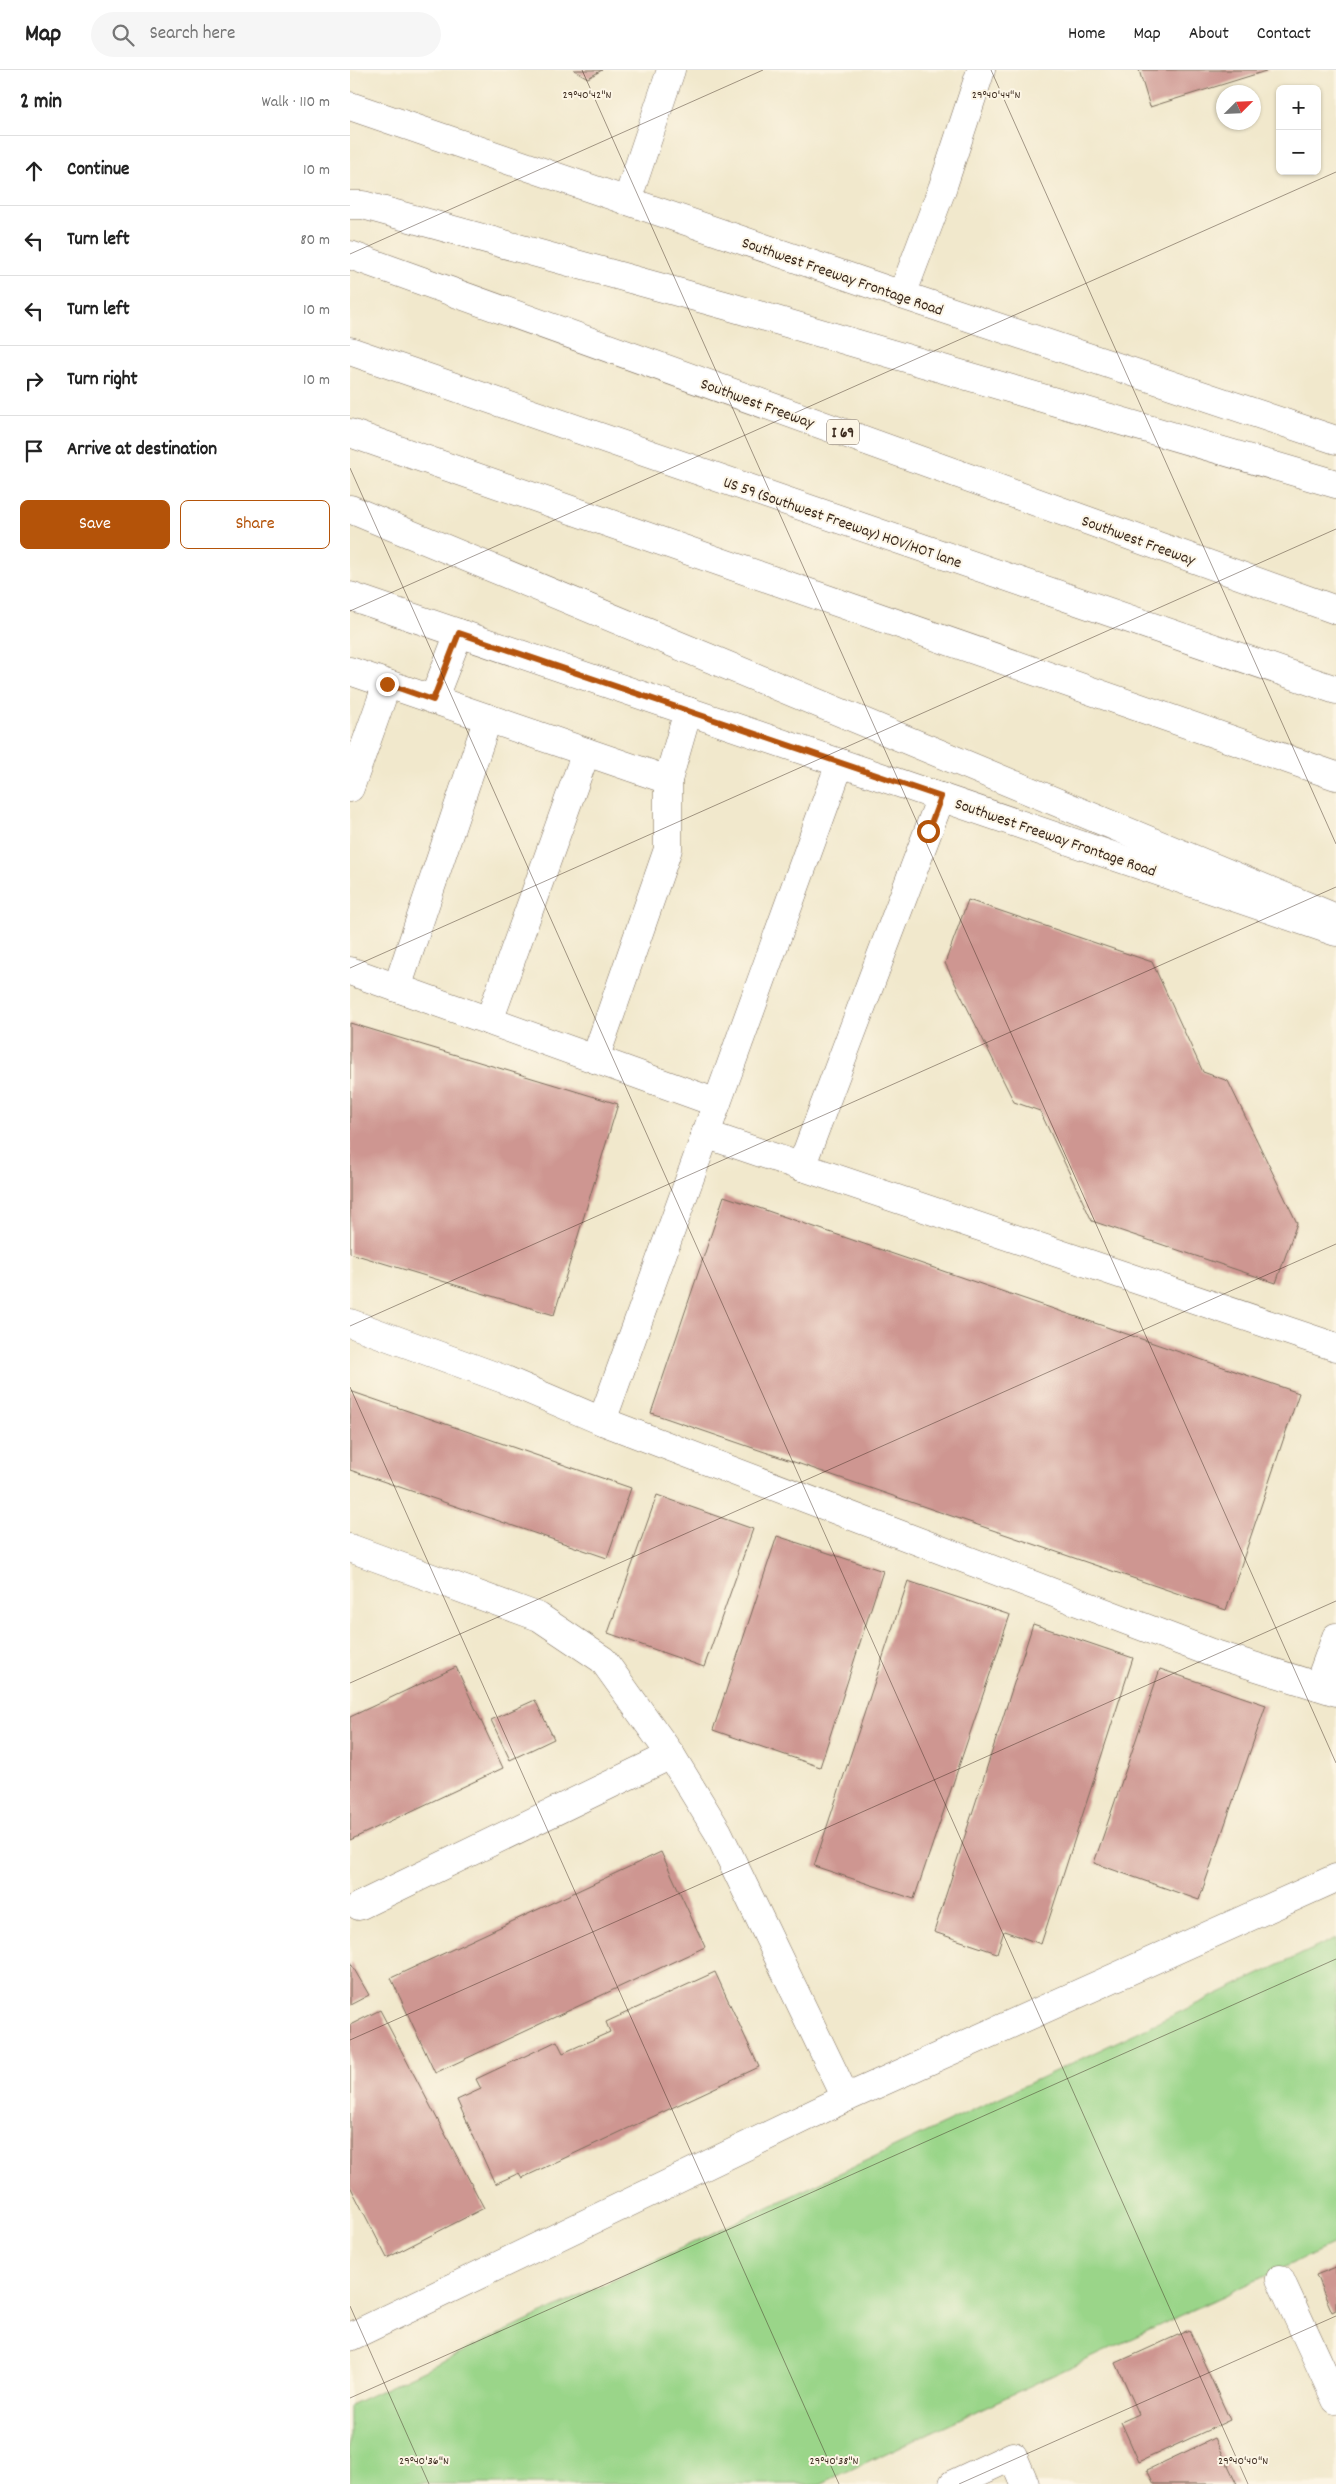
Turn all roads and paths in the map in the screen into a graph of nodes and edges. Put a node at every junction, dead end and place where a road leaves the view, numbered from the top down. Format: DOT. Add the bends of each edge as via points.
graph roads {
  1 [pos="670,70"];
  2 [pos="981,70"];
  3 [pos="350,106"];
  4 [pos="627,201"];
  5 [pos="350,204"];
  6 [pos="350,254"];
  7 [pos="902,296"];
  8 [pos="350,351"];
  9 [pos="350,433"];
  10 [pos="1336,440"];
  11 [pos="1336,484"];
  12 [pos="350,508"];
  13 [pos="350,596"];
  14 [pos="1336,610"];
  15 [pos="459,633"];
  16 [pos="350,671"];
  17 [pos="387,684"];
  18 [pos="1336,690"];
  19 [pos="433,700"];
  20 [pos="688,711"];
  21 [pos="488,718"];
  22 [pos="586,752"];
  23 [pos="840,763"];
  24 [pos="1336,776"];
  25 [pos="668,780"];
  26 [pos="350,788"];
  27 [pos="941,797"];
  28 [pos="1336,918"];
  29 [pos="1336,932"];
  30 [pos="350,971"];
  31 [pos="397,988"];
  32 [pos="489,1021"];
  33 [pos="594,1059"];
  34 [pos="716,1104"];
  35 [pos="705,1134"];
  36 [pos="801,1167"];
  37 [pos="350,1323"];
  38 [pos="1336,1347"];
  39 [pos="602,1422"];
  40 [pos="350,1548"];
  41 [pos="1336,1637"];
  42 [pos="1327,1689"];
  43 [pos="671,1755"];
  44 [pos="1336,1878"];
  45 [pos="359,1906"];
  46 [pos="846,2098"];
  47 [pos="1280,2279"];
  48 [pos="350,2337"];
  49 [pos="1336,2400"];
  50 [pos="953,2484"];
  51 [pos="1026,2484"];
  1 -- 4 [label="main road"];
  2 -- 7 [label="main road"];
  3 -- 4 [label="main road, Southwest Freeway Frontage Road"];
  4 -- 7 [label="main road, Southwest Freeway Frontage Road"];
  5 -- 11 [label="main road" via="728,306"];
  6 -- 14 [label="main road, Southwest Freeway / I 69"];
  7 -- 10 [label="main road, Southwest Freeway Frontage Road"];
  8 -- 18 [label="main road, US 59 (Southwest Freeway) HOV/HOT lane"];
  9 -- 24 [label="main road"];
  12 -- 28 [label="main road"];
  13 -- 15 [label="main road, Southwest Freeway Frontage Road"];
  15 -- 19 [label="main road"];
  15 -- 20 [label="main road, Southwest Freeway Frontage Road"];
  16 -- 17 [label="main road"];
  17 -- 19 [label="main road"];
  17 -- 26 [label="main road"];
  19 -- 21 [label="main road"];
  20 -- 23 [label="main road, Southwest Freeway Frontage Road"];
  20 -- 25 [label="main road"];
  21 -- 22 [label="main road"];
  21 -- 31 [label="main road"];
  22 -- 25 [label="main road"];
  22 -- 32 [label="main road"];
  23 -- 27 [label="main road, Southwest Freeway Frontage Road"];
  23 -- 34 [label="main road"];
  25 -- 33 [label="main road" via="668,849"];
  27 -- 29 [label="main road, Southwest Freeway Frontage Road"];
  27 -- 36 [label="main road"];
  30 -- 31 [label="main road"];
  31 -- 32 [label="main road"];
  32 -- 33 [label="main road"];
  33 -- 34 [label="main road"];
  34 -- 35 [label="main road"];
  35 -- 36 [label="main road"];
  35 -- 39 [label="main road"];
  36 -- 38 [label="main road"];
  37 -- 39 [label="main road" via="506,1380"];
  39 -- 42 [label="main road" via="1209,1652"];
  40 -- 43 [label="main road" via="539,1617 603,1660"];
  41 -- 42 [label="main road"];
  43 -- 45 [label="main road"];
  43 -- 46 [label="main road" via="718,1832"];
  44 -- 46 [label="main road"];
  46 -- 48 [label="main road"];
  47 -- 49 [label="main road"];
  50 -- 51 [label="main road" via="1013,2456"];
}
